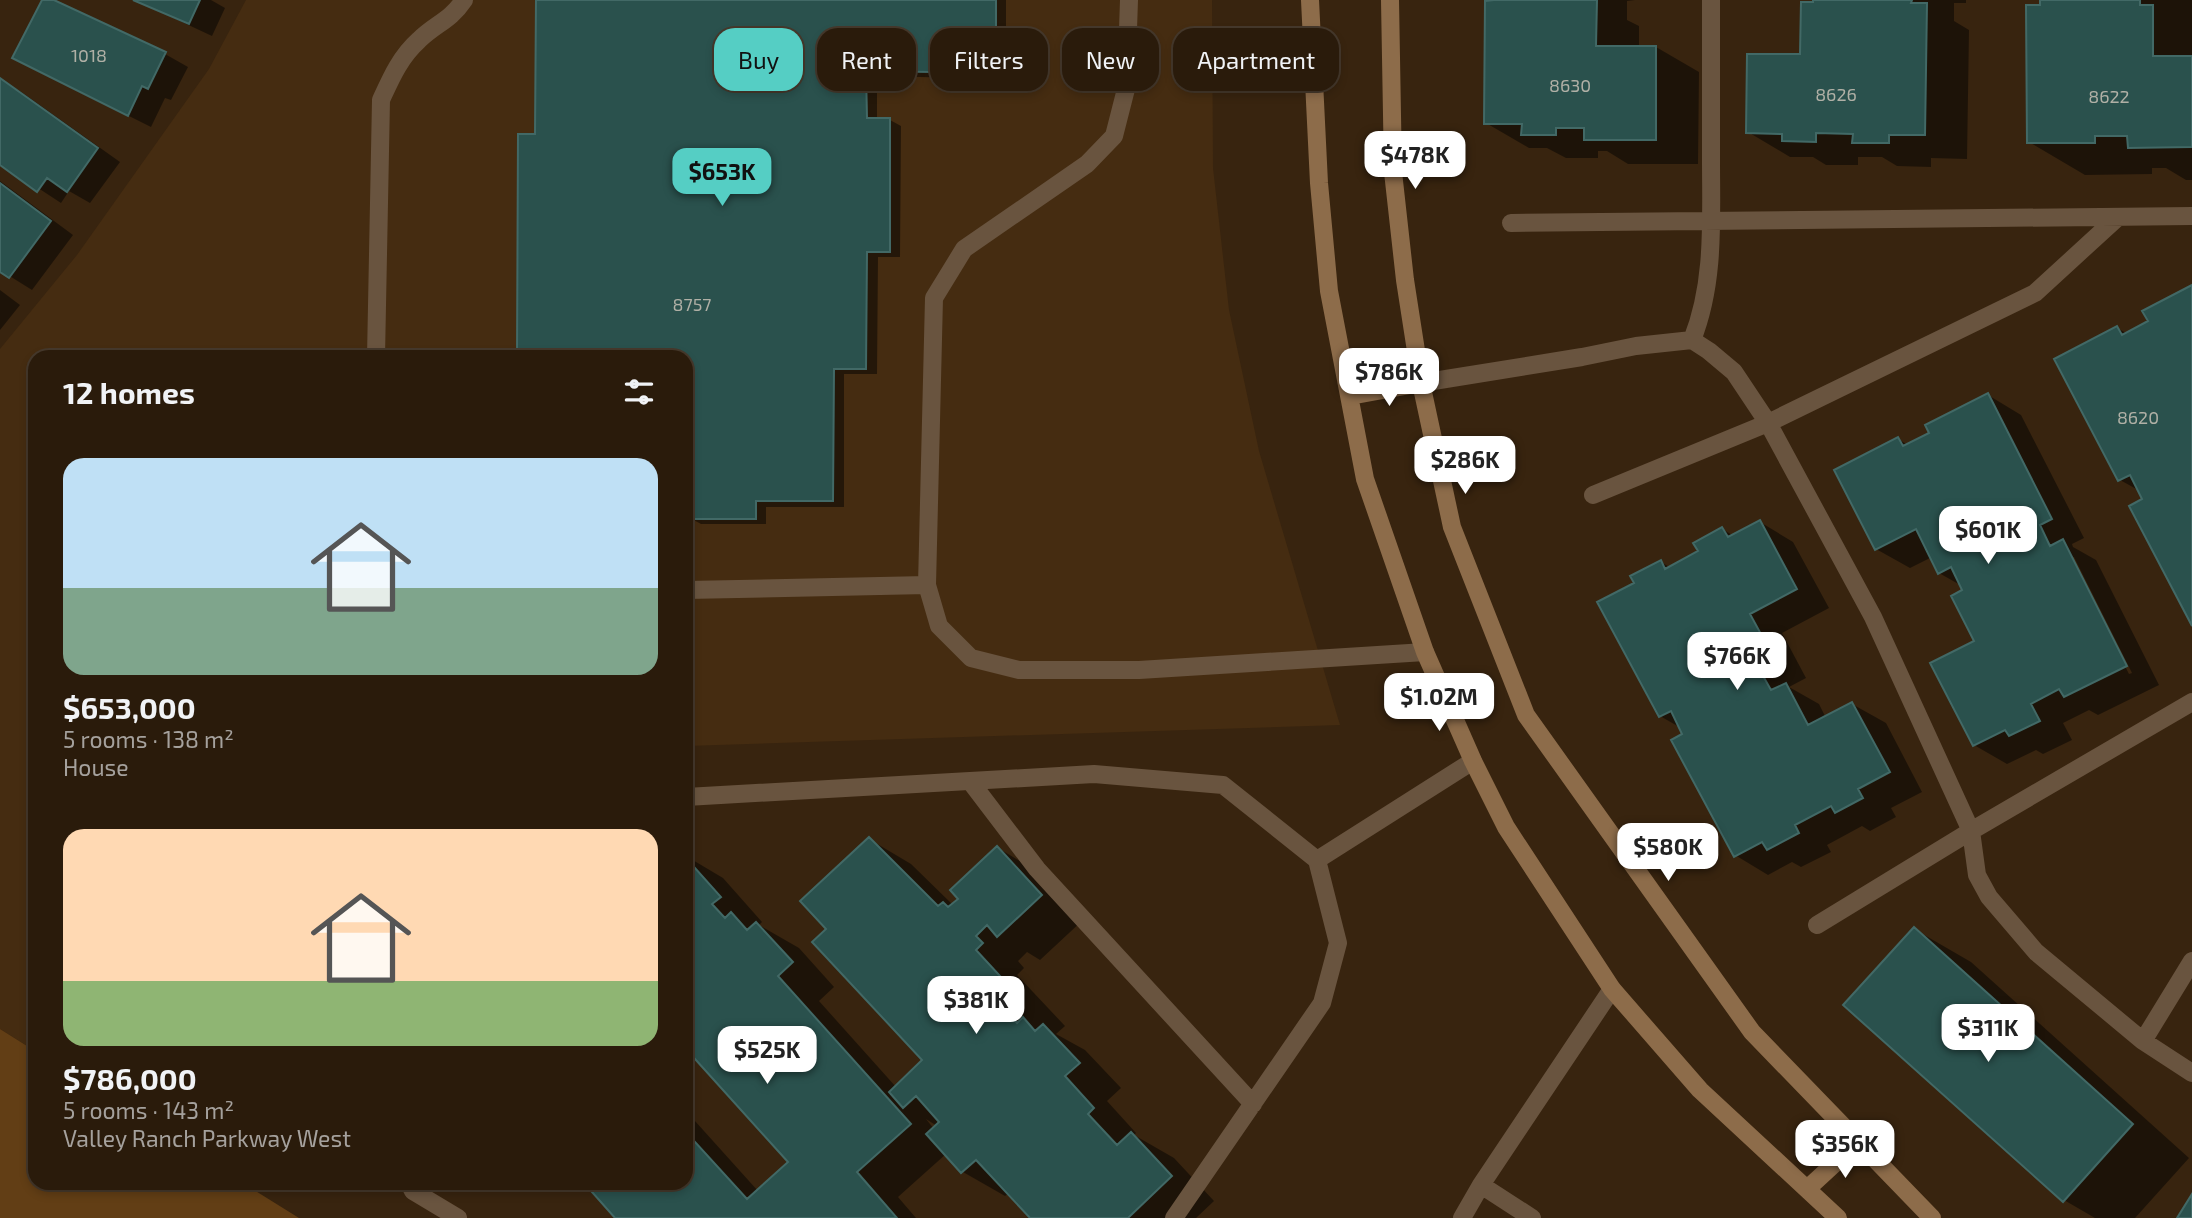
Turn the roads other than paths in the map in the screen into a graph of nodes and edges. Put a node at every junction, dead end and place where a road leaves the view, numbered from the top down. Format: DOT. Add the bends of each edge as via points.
graph roads {
  1 [pos="464,0"];
  2 [pos="1129,0"];
  3 [pos="1310,0"];
  4 [pos="1390,0"];
  5 [pos="1711,0"];
  6 [pos="2192,216"];
  7 [pos="2118,217"];
  8 [pos="1711,222"];
  9 [pos="1511,223"];
  10 [pos="1692,340"];
  11 [pos="376,350"];
  12 [pos="1421,383"];
  13 [pos="1350,396"];
  14 [pos="1768,424"];
  15 [pos="1594,495"];
  16 [pos="927,585"];
  17 [pos="693,590"];
  18 [pos="1424,652"];
  19 [pos="2192,702"];
  20 [pos="1473,761"];
  21 [pos="970,781"];
  22 [pos="693,797"];
  23 [pos="1970,831"];
  24 [pos="1317,860"];
  25 [pos="1816,925"];
  26 [pos="2192,961"];
  27 [pos="1612,989"];
  28 [pos="2143,1041"];
  29 [pos="2192,1073"];
  30 [pos="1253,1104"];
  31 [pos="1858,1142"];
  32 [pos="1481,1185"];
  33 [pos="1807,1189"];
  34 [pos="412,1190"];
  35 [pos="458,1218"];
  36 [pos="1174,1218"];
  37 [pos="1462,1218"];
  38 [pos="1532,1218"];
  39 [pos="1838,1218"];
  40 [pos="1932,1218"];
  1 -- 11 [label="lane" via="397,65 381,100"];
  2 -- 16 [label="lane" via="1126,89 1114,136 1087,164 964,249 934,298"];
  3 -- 13 [label="main road" via="1328,291"];
  4 -- 12 [label="main road" via="1393,172"];
  5 -- 8 [label="lane"];
  6 -- 7 [label="lane"];
  7 -- 8 [label="lane"];
  7 -- 14 [label="lane" via="2035,293"];
  8 -- 9 [label="lane"];
  8 -- 10 [label="lane" via="1701,319"];
  10 -- 12 [label="lane" via="1636,345"];
  10 -- 14 [label="lane" via="1734,372"];
  12 -- 13 [label="main road"];
  12 -- 31 [label="main road" via="1452,527 1526,715 1752,1031"];
  13 -- 18 [label="main road" via="1365,479"];
  14 -- 15 [label="lane"];
  14 -- 23 [label="lane" via="1873,617"];
  16 -- 17 [label="lane"];
  16 -- 18 [label="lane" via="939,626 971,658 1019,670 1139,670"];
  18 -- 20 [label="main road"];
  19 -- 23 [label="lane"];
  20 -- 24 [label="lane"];
  20 -- 27 [label="main road" via="1506,827"];
  21 -- 22 [label="lane"];
  21 -- 24 [label="lane" via="1094,774 1223,785"];
  21 -- 30 [label="lane" via="1037,869"];
  23 -- 25 [label="lane"];
  23 -- 28 [label="lane" via="1977,875 1989,897 2036,952"];
  24 -- 30 [label="lane" via="1338,943 1332,967 1322,1003"];
  26 -- 28 [label="lane"];
  27 -- 32 [label="lane"];
  27 -- 33 [label="main road" via="1700,1090"];
  28 -- 29 [label="lane"];
  30 -- 36 [label="lane"];
  31 -- 33 [label="main road"];
  31 -- 40 [label="main road"];
  32 -- 37 [label="lane"];
  32 -- 38 [label="lane"];
  33 -- 39 [label="main road"];
  34 -- 35 [label="lane"];
}
